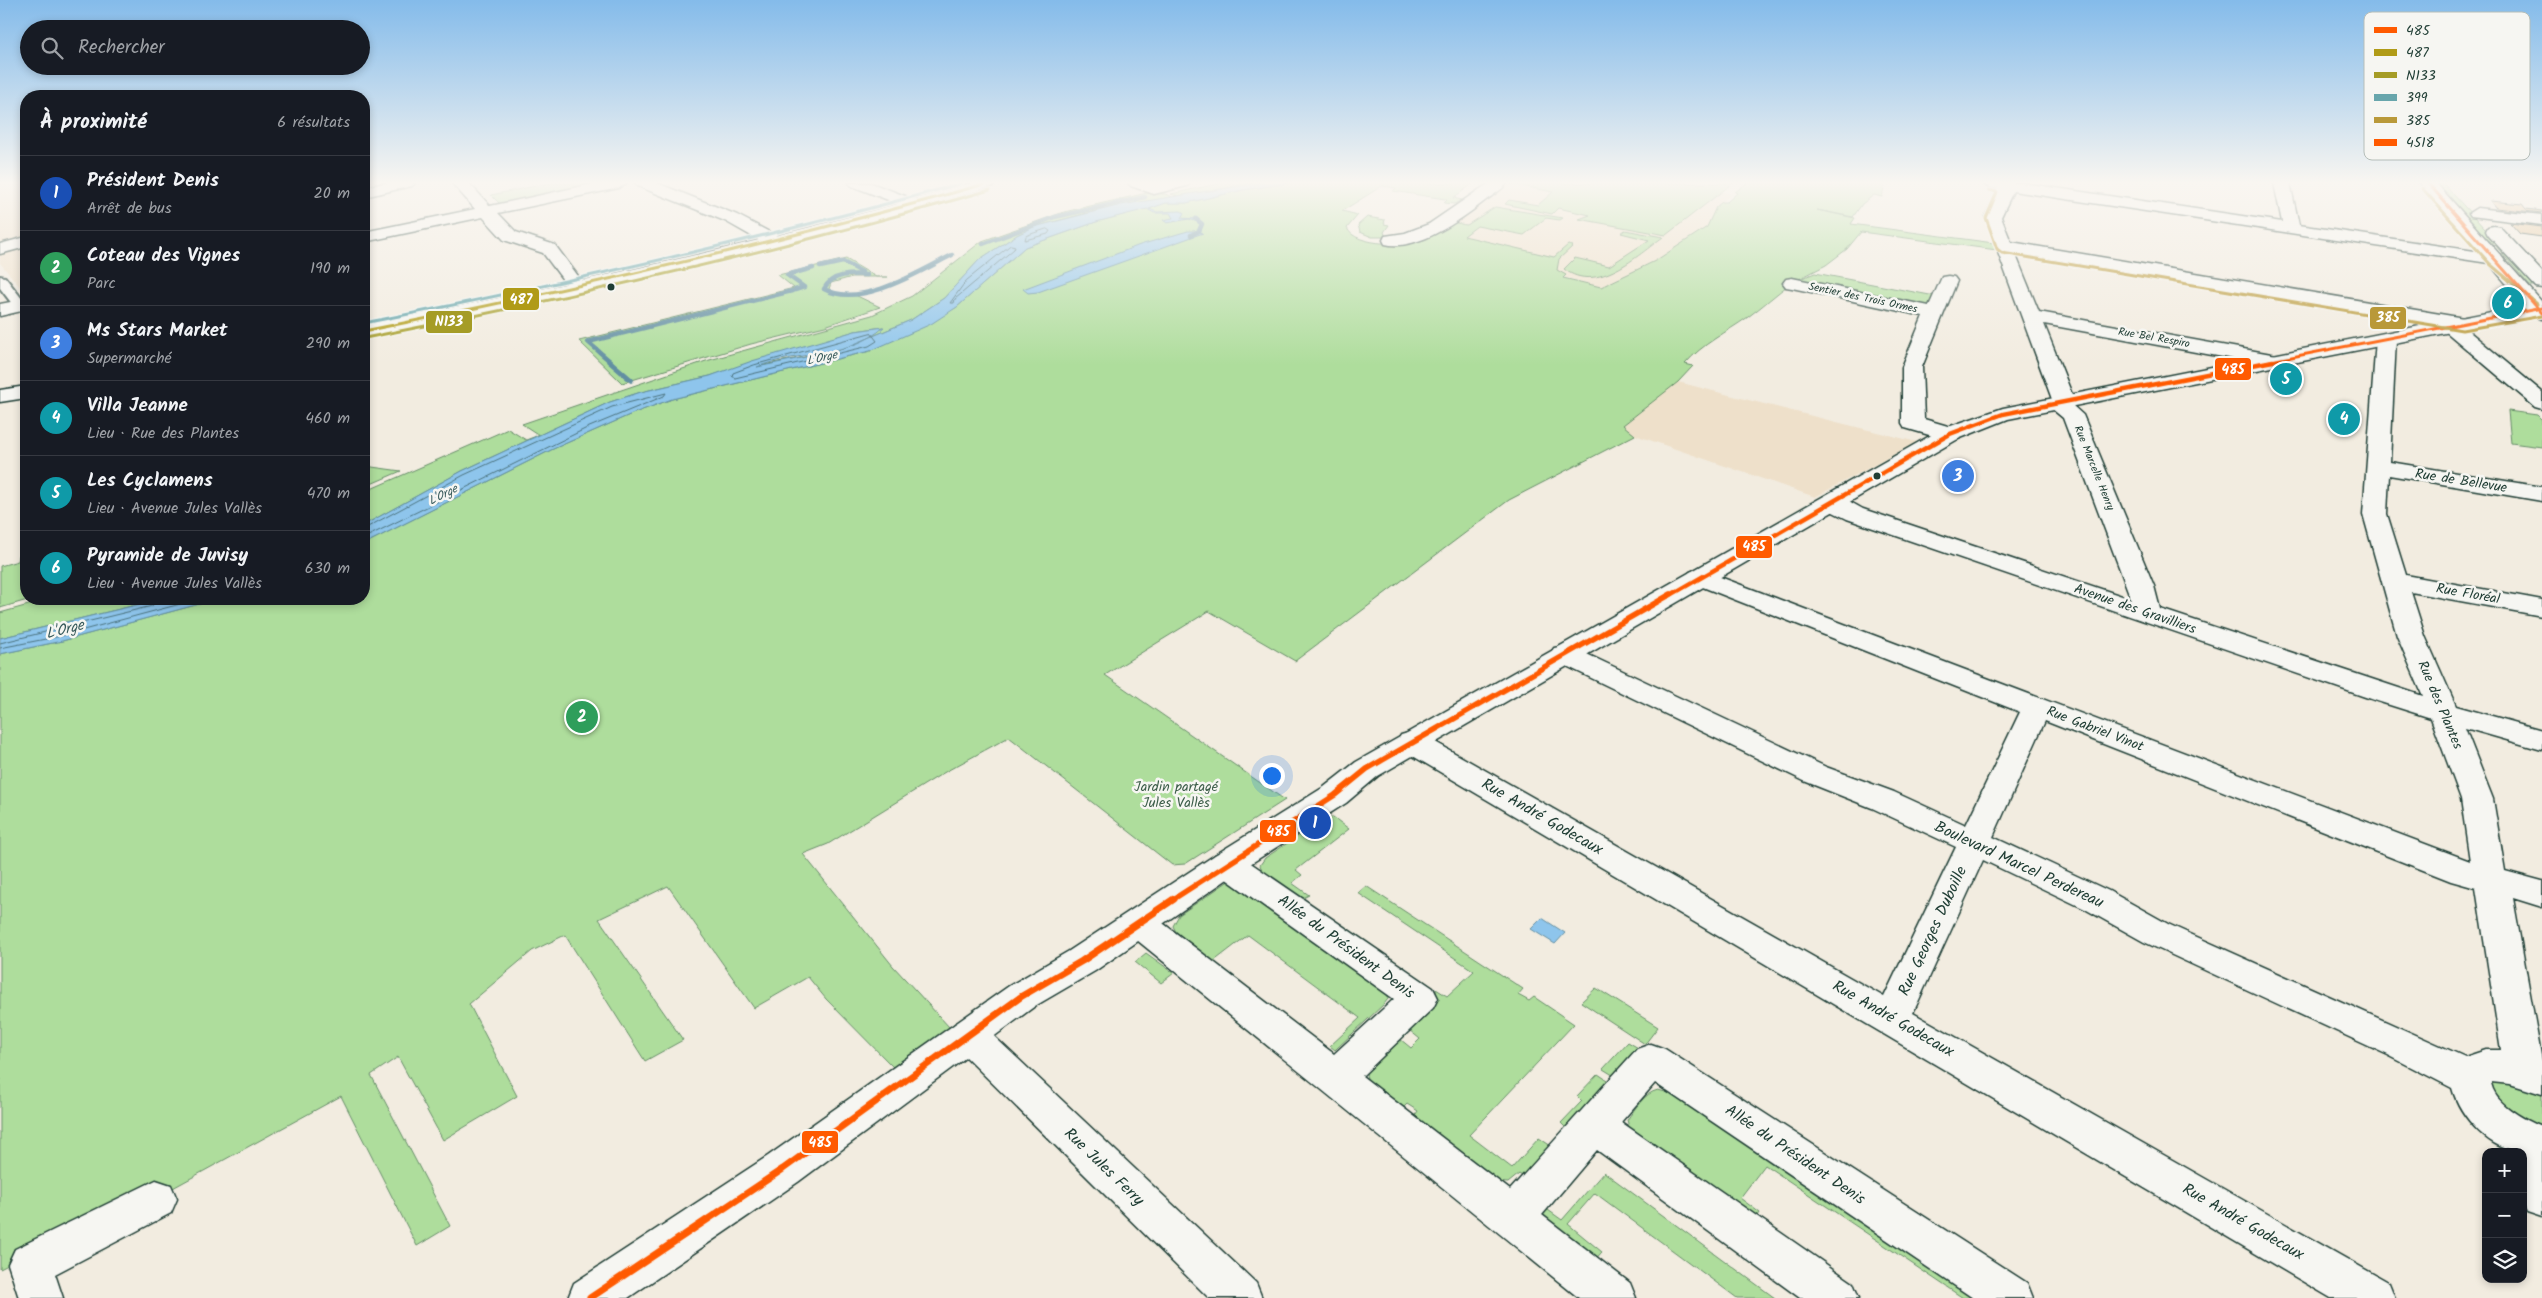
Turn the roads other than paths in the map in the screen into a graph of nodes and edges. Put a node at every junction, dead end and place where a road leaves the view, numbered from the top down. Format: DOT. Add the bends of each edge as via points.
graph roads {
  1 [pos="20,244"];
  2 [pos="533,244"];
  3 [pos="768,244"];
  4 [pos="2391,244"];
  5 [pos="2481,244"];
  6 [pos="2505,244"];
  7 [pos="2004,246"];
  8 [pos="0,249"];
  9 [pos="2495,259"];
  10 [pos="0,280"];
  11 [pos="1948,281"];
  12 [pos="1792,283"];
  13 [pos="2542,283"];
  14 [pos="578,288"];
  15 [pos="20,301"];
  16 [pos="20,306"];
  17 [pos="2538,308"];
  18 [pos="0,310"];
  19 [pos="1934,313"];
  20 [pos="2031,316"];
  21 [pos="2457,325"];
  22 [pos="370,330"];
  23 [pos="2386,339"];
  24 [pos="2277,361"];
  25 [pos="20,393"];
  26 [pos="0,396"];
  27 [pos="2064,402"];
  28 [pos="2542,403"];
  29 [pos="2516,406"];
  30 [pos="2542,408"];
  31 [pos="1950,434"];
  32 [pos="2379,467"];
  33 [pos="2542,494"];
  34 [pos="1831,502"];
  35 [pos="1699,577"];
  36 [pos="2394,581"];
  37 [pos="2542,608"];
  38 [pos="2148,613"];
  39 [pos="1564,654"];
  40 [pos="2037,707"];
  41 [pos="2442,710"];
  42 [pos="2542,740"];
  43 [pos="1412,742"];
  44 [pos="1975,843"];
  45 [pos="1227,863"];
  46 [pos="2490,881"];
  47 [pos="2542,894"];
  48 [pos="1139,922"];
  49 [pos="1892,1019"];
  50 [pos="968,1035"];
  51 [pos="2532,1074"];
  52 [pos="1334,1078"];
  53 [pos="2472,1079"];
  54 [pos="1593,1124"];
  55 [pos="2539,1144"];
  56 [pos="2542,1198"];
  57 [pos="156,1199"];
  58 [pos="1512,1218"];
  59 [pos="39,1297"];
  60 [pos="590,1298"];
  61 [pos="1240,1298"];
  62 [pos="1614,1298"];
  63 [pos="1837,1298"];
  64 [pos="2011,1298"];
  65 [pos="2374,1298"];
  1 -- 8 [label="street"];
  2 -- 14 [label="street" via="549,249"];
  3 -- 14 [label="street"];
  4 -- 9 [label="street"];
  5 -- 9 [label="street"];
  6 -- 13 [label="street"];
  7 -- 20 [label="street, Rue Marcelle Henry"];
  7 -- 21 [label="street"];
  9 -- 17 [label="street"];
  10 -- 15 [label="street"];
  11 -- 19 [label="street, Sentier des Trois Ormes"];
  12 -- 19 [label="street, Sentier des Trois Ormes"];
  14 -- 22 [label="street"];
  16 -- 18 [label="street"];
  17 -- 21 [label="street"];
  19 -- 31 [label="street, Sentier des Trois Ormes" via="1912,367 1913,422"];
  20 -- 24 [label="street, Rue Bel Respiro"];
  20 -- 27 [label="street, Rue Marcelle Henry"];
  21 -- 23 [label="street"];
  21 -- 28 [label="street"];
  23 -- 24 [label="street"];
  23 -- 32 [label="street, Rue des Plantes"];
  24 -- 27 [label="street"];
  25 -- 26 [label="street"];
  27 -- 31 [label="street" via="2003,414"];
  27 -- 38 [label="street, Rue Marcelle Henry" via="2062,408 2072,415 2141,586"];
  29 -- 30 [label="street"];
  31 -- 34 [label="street"];
  32 -- 33 [label="street, Rue de Bellevue"];
  32 -- 36 [label="street, Rue des Plantes" via="2375,514"];
  34 -- 35 [label="street"];
  34 -- 38 [label="street, Avenue des Gravilliers" via="1855,514"];
  35 -- 39 [label="street"];
  35 -- 40 [label="street, Rue Gabriel Vinot"];
  36 -- 37 [label="street, Rue Floréal"];
  36 -- 41 [label="street, Rue des Plantes" via="2411,636"];
  38 -- 41 [label="street, Avenue des Gravilliers" via="2387,695"];
  39 -- 43 [label="street"];
  39 -- 44 [label="street, Boulevard Marcel Perdereau" via="1815,774 1883,800"];
  40 -- 44 [label="street, Rue Georges Duboille"];
  40 -- 46 [label="street, Rue Gabriel Vinot"];
  41 -- 42 [label="street, Avenue des Gravilliers" via="2509,733"];
  41 -- 46 [label="street, Rue des Plantes" via="2478,799"];
  43 -- 45 [label="street"];
  43 -- 49 [label="street, Rue André Godecaux"];
  44 -- 49 [label="street, Rue Georges Duboille"];
  44 -- 53 [label="street, Boulevard Marcel Perdereau" via="2097,900 2156,933"];
  45 -- 48 [label="street"];
  45 -- 52 [label="street, Allée du Président Denis" via="1420,998"];
  46 -- 47 [label="street, Rue Gabriel Vinot"];
  46 -- 51 [label="street, Rue des Plantes"];
  48 -- 50 [label="street" via="1022,996"];
  48 -- 52 [label="street"];
  49 -- 65 [label="street, Rue André Godecaux"];
  50 -- 60 [label="street" via="783,1169"];
  50 -- 61 [label="street, Rue Jules Ferry"];
  51 -- 53 [label="street" via="2504,1065 2488,1065 2477,1070"];
  52 -- 58 [label="street"];
  53 -- 55 [label="street" via="2472,1089 2488,1113 2510,1130"];
  54 -- 58 [label="street, Allée du Président Denis"];
  54 -- 63 [label="street"];
  54 -- 64 [label="street, Allée du Président Denis" via="1651,1060"];
  55 -- 56 [label="street"];
  57 -- 59 [label="street" via="30,1264"];
  58 -- 62 [label="street"];
}
